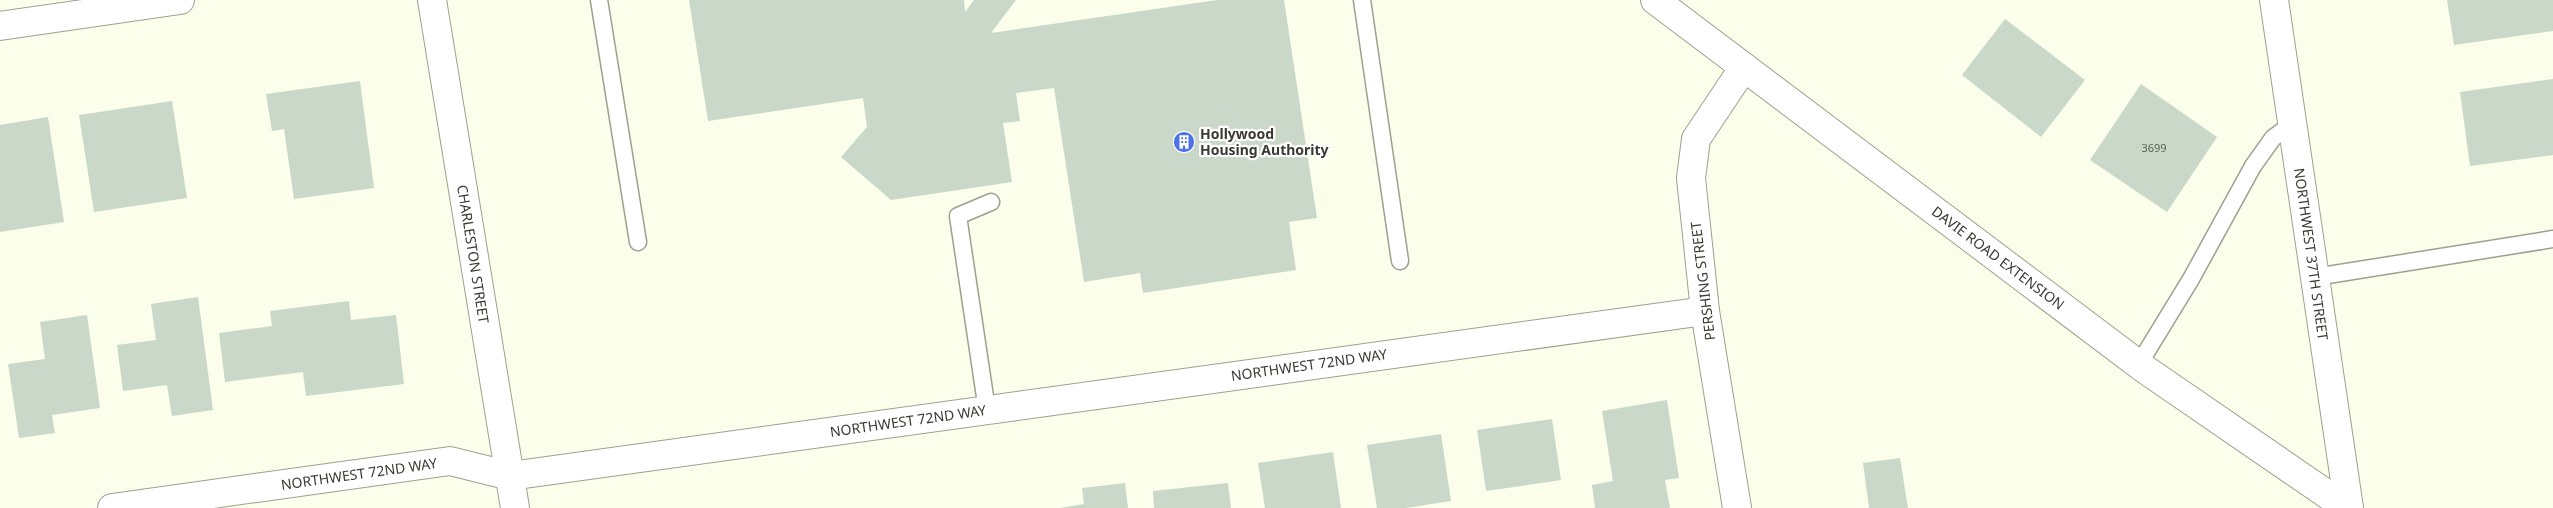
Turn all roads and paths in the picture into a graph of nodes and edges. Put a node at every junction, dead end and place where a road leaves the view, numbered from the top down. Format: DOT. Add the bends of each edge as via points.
graph roads {
  1 [pos="180,0"];
  2 [pos="432,0"];
  3 [pos="599,0"];
  4 [pos="1362,0"];
  5 [pos="2274,0"];
  6 [pos="1659,1"];
  7 [pos="0,26"];
  8 [pos="1744,67"];
  9 [pos="2292,124"];
  10 [pos="991,202"];
  11 [pos="2553,239"];
  12 [pos="638,242"];
  13 [pos="1400,261"];
  14 [pos="2315,277"];
  15 [pos="1705,311"];
  16 [pos="2139,364"];
  17 [pos="987,410"];
  18 [pos="510,476"];
  19 [pos="112,508"];
  20 [pos="515,508"];
  21 [pos="1737,508"];
  22 [pos="2348,508"];
  1 -- 7 [label="street"];
  2 -- 18 [label="street, CHARLESTON STREET"];
  3 -- 12 [label="lane"];
  4 -- 13 [label="lane"];
  5 -- 9 [label="street, NORTHWEST 37TH STREET"];
  6 -- 8 [label="street, DAVIE ROAD EXTENSION"];
  8 -- 15 [label="street, PERSHING STREET" via="1696,138 1691,178"];
  8 -- 16 [label="street, DAVIE ROAD EXTENSION"];
  9 -- 14 [label="street, NORTHWEST 37TH STREET"];
  9 -- 16 [label="lane" via="2274,138 2253,166 2191,279"];
  10 -- 17 [label="lane" via="958,216"];
  11 -- 14 [label="lane"];
  14 -- 22 [label="street, NORTHWEST 37TH STREET"];
  15 -- 17 [label="street, NORTHWEST 72ND WAY"];
  15 -- 21 [label="street, PERSHING STREET"];
  16 -- 22 [label="street, DAVIE ROAD EXTENSION"];
  17 -- 18 [label="street, NORTHWEST 72ND WAY"];
  18 -- 19 [label="street, NORTHWEST 72ND WAY" via="450,461"];
  18 -- 20 [label="street, CHARLESTON STREET"];
}
